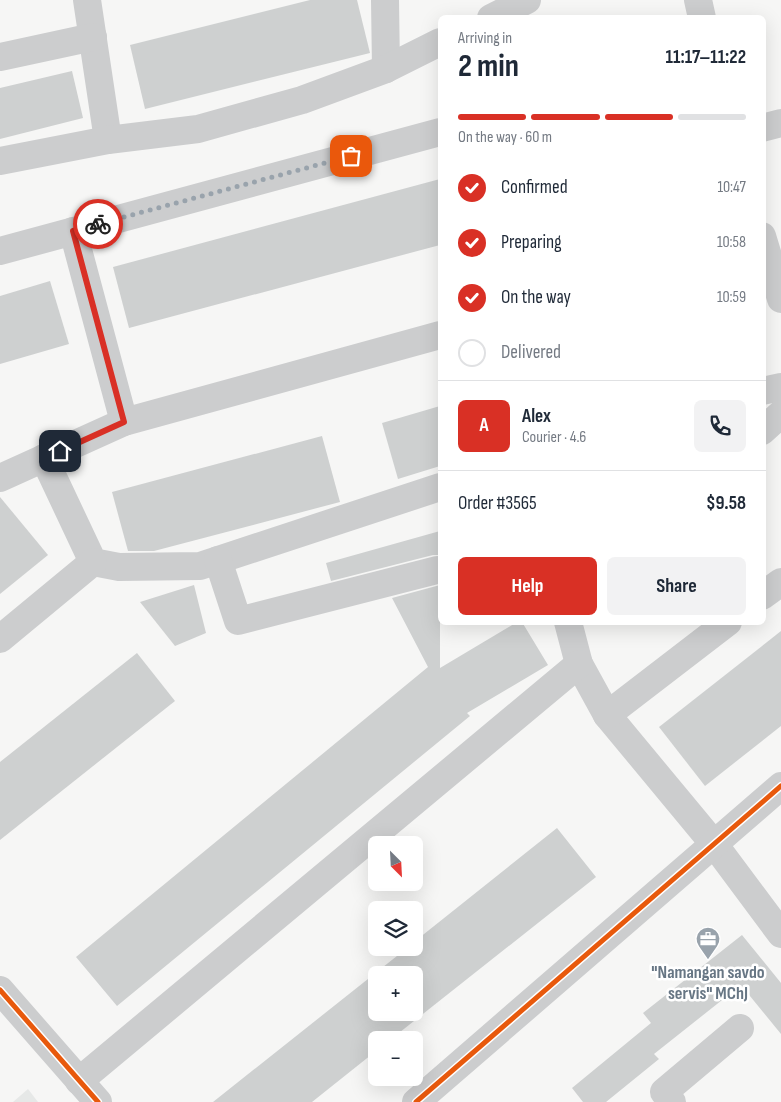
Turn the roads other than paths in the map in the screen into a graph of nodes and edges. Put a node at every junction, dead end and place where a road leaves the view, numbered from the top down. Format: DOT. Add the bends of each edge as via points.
graph roads {
  1 [pos="88,0"];
  2 [pos="384,0"];
  3 [pos="527,0"];
  4 [pos="698,0"];
  5 [pos="497,15"];
  6 [pos="701,15"];
  7 [pos="93,37"];
  8 [pos="438,43"];
  9 [pos="0,57"];
  10 [pos="386,69"];
  11 [pos="781,123"];
  12 [pos="766,127"];
  13 [pos="438,133"];
  14 [pos="108,140"];
  15 [pos="0,161"];
  16 [pos="73,231"];
  17 [pos="766,250"];
  18 [pos="0,251"];
  19 [pos="781,299"];
  20 [pos="438,336"];
  21 [pos="781,387"];
  22 [pos="766,390"];
  23 [pos="781,414"];
  24 [pos="124,422"];
  25 [pos="766,427"];
  26 [pos="44,458"];
  27 [pos="0,478"];
  28 [pos="438,488"];
  29 [pos="218,560"];
  30 [pos="93,562"];
  31 [pos="437,570"];
  32 [pos="781,582"];
  33 [pos="766,593"];
  34 [pos="569,625"];
  35 [pos="724,625"];
  36 [pos="0,639"];
  37 [pos="579,664"];
  38 [pos="607,715"];
  39 [pos="781,786"];
  40 [pos="714,844"];
  41 [pos="781,934"];
  42 [pos="0,990"];
  43 [pos="740,1028"];
  44 [pos="79,1081"];
  45 [pos="98,1102"];
  46 [pos="416,1102"];
  47 [pos="672,1102"];
  1 -- 7 [label="street"];
  2 -- 10 [label="street"];
  3 -- 5 [label="street"];
  4 -- 6 [label="street"];
  7 -- 9 [label="street"];
  7 -- 14 [label="street"];
  8 -- 10 [label="street"];
  10 -- 14 [label="street" via="302,100 198,129"];
  11 -- 12 [label="street"];
  13 -- 16 [label="street"];
  14 -- 15 [label="street"];
  16 -- 18 [label="street"];
  16 -- 24 [label="street"];
  17 -- 19 [label="street"];
  20 -- 24 [label="street"];
  21 -- 22 [label="street"];
  23 -- 25 [label="street"];
  24 -- 26 [label="street"];
  26 -- 27 [label="street"];
  26 -- 30 [label="street"];
  28 -- 29 [label="street"];
  29 -- 30 [label="street" via="200,566 119,567"];
  29 -- 31 [label="street" via="238,621"];
  30 -- 36 [label="street"];
  32 -- 33 [label="street"];
  34 -- 37 [label="street"];
  35 -- 38 [label="street"];
  37 -- 38 [label="street"];
  37 -- 44 [label="street"];
  38 -- 40 [label="street"];
  39 -- 40 [label="street"];
  40 -- 41 [label="street"];
  40 -- 46 [label="street"];
  42 -- 44 [label="street"];
  43 -- 47 [label="street" via="664,1092"];
  44 -- 45 [label="street"];
}
